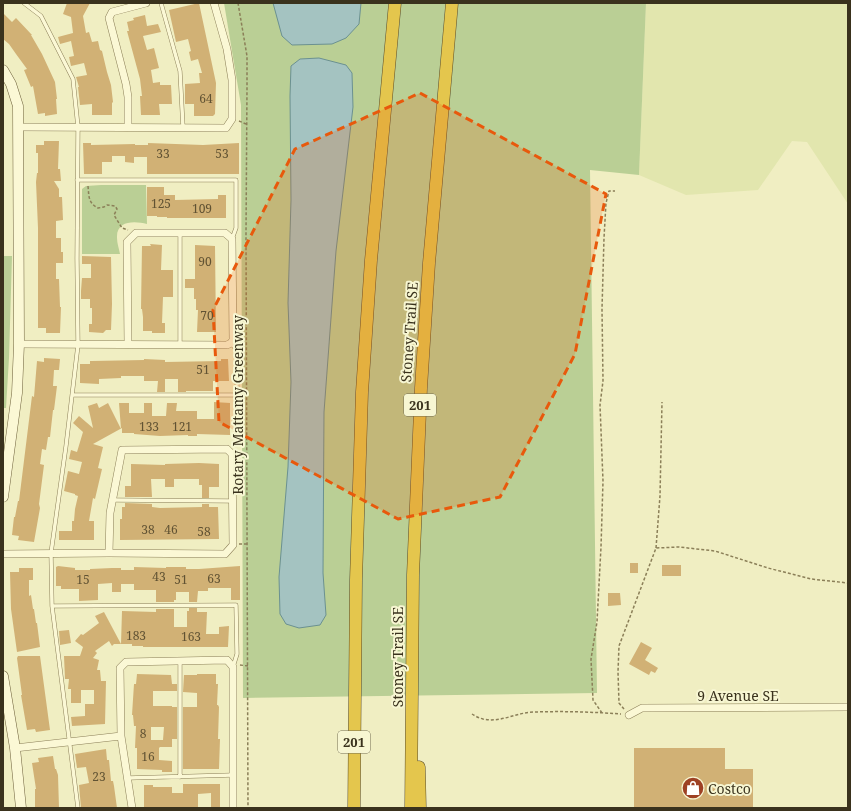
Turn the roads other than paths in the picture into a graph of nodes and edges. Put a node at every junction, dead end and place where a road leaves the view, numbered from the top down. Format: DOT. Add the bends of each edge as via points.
graph roads {
  1 [pos="24,3"];
  2 [pos="146,3"];
  3 [pos="161,3"];
  4 [pos="214,3"];
  5 [pos="394,3"];
  6 [pos="452,3"];
  7 [pos="3,70"];
  8 [pos="19,127"];
  9 [pos="78,127"];
  10 [pos="128,127"];
  11 [pos="183,128"];
  12 [pos="77,180"];
  13 [pos="180,233"];
  14 [pos="232,239"];
  15 [pos="231,343"];
  16 [pos="19,344"];
  17 [pos="128,344"];
  18 [pos="78,345"];
  19 [pos="180,345"];
  20 [pos="72,395"];
  21 [pos="3,497"];
  22 [pos="112,500"];
  23 [pos="232,501"];
  24 [pos="51,553"];
  25 [pos="109,553"];
  26 [pos="3,554"];
  27 [pos="52,606"];
  28 [pos="180,661"];
  29 [pos="233,667"];
  30 [pos="413,673"];
  31 [pos="3,676"];
  32 [pos="848,707"];
  33 [pos="629,715"];
  34 [pos="121,736"];
  35 [pos="70,742"];
  36 [pos="15,748"];
  37 [pos="234,775"];
  38 [pos="180,777"];
  39 [pos="128,778"];
  40 [pos="354,790"];
  41 [pos="21,808"];
  42 [pos="78,808"];
  43 [pos="132,808"];
  44 [pos="233,808"];
  45 [pos="350,808"];
  46 [pos="354,808"];
  47 [pos="411,808"];
  48 [pos="420,808"];
  1 -- 9 [label="lane" via="41,16 73,79"];
  2 -- 10 [label="street" via="112,12 109,18 126,84"];
  3 -- 11 [label="lane" via="180,71"];
  4 -- 11 [label="street" via="227,49 232,80 232,119 226,128"];
  5 -- 40 [label="highway, 201" via="362,392 356,580"];
  6 -- 30 [label="highway, Stoney Trail SE / 201" via="429,263 421,388 413,575"];
  7 -- 8 [label="street" via="18,106"];
  8 -- 9 [label="street"];
  8 -- 16 [label="street"];
  9 -- 10 [label="street"];
  9 -- 12 [label="lane"];
  10 -- 11 [label="street"];
  12 -- 14 [label="lane" via="236,180 236,228"];
  12 -- 18 [label="lane"];
  13 -- 14 [label="street" via="225,233"];
  13 -- 17 [label="street" via="136,233 128,242"];
  13 -- 19 [label="lane"];
  14 -- 15 [label="street"];
  15 -- 19 [label="street"];
  15 -- 20 [label="lane" via="237,350 237,395"];
  16 -- 18 [label="street"];
  16 -- 21 [label="street" via="17,393"];
  17 -- 18 [label="street"];
  17 -- 19 [label="street"];
  18 -- 20 [label="lane"];
  20 -- 24 [label="lane"];
  22 -- 23 [label="lane"];
  22 -- 23 [label="street" via="122,450 227,449 232,454"];
  22 -- 25 [label="street"];
  23 -- 25 [label="street" via="233,545 225,554"];
  24 -- 25 [label="street"];
  24 -- 26 [label="street"];
  24 -- 27 [label="lane"];
  27 -- 29 [label="lane" via="236,605 237,654"];
  27 -- 35 [label="lane"];
  28 -- 29 [label="street" via="227,660"];
  28 -- 34 [label="street" via="126,662 120,668"];
  28 -- 38 [label="lane"];
  29 -- 37 [label="street"];
  30 -- 47 [label="highway, Stoney Trail SE / 201"];
  30 -- 48 [label="highway" via="419,691"];
  31 -- 36 [label="street"];
  32 -- 33 [label="street, 9 Avenue SE" via="642,708"];
  34 -- 35 [label="street"];
  34 -- 39 [label="street"];
  35 -- 36 [label="street"];
  35 -- 42 [label="lane"];
  36 -- 41 [label="street"];
  37 -- 38 [label="lane"];
  37 -- 44 [label="street"];
  38 -- 39 [label="lane"];
  39 -- 43 [label="street"];
  40 -- 45 [label="highway"];
  40 -- 46 [label="highway, 201"];
}
